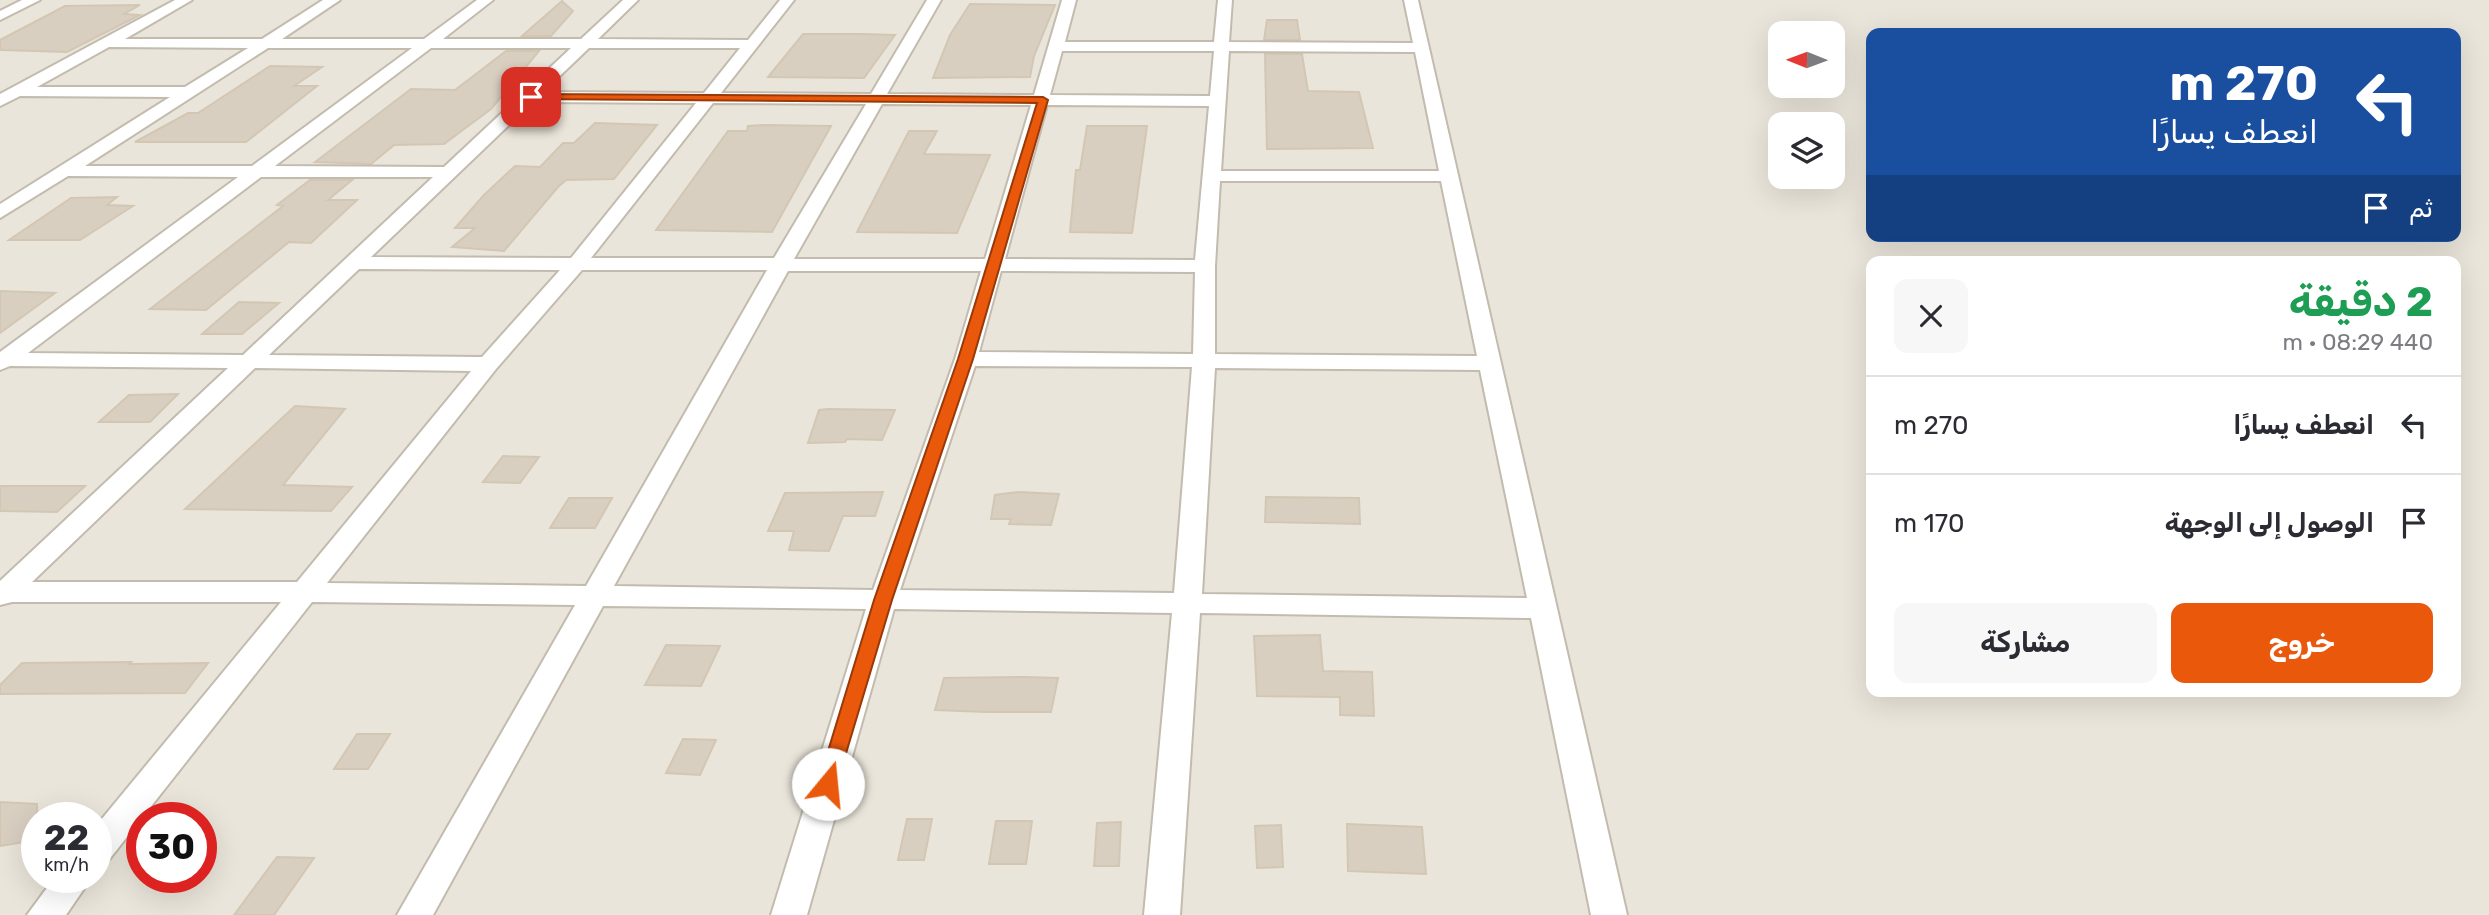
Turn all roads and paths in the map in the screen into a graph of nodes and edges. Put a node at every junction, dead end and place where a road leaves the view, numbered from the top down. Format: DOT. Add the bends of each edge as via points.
graph roads {
  1 [pos="33,0"];
  2 [pos="185,0"];
  3 [pos="332,0"];
  4 [pos="486,0"];
  5 [pos="631,0"];
  6 [pos="787,0"];
  7 [pos="934,0"];
  8 [pos="1069,0"];
  9 [pos="1225,0"];
  10 [pos="1411,0"];
  11 [pos="0,16"];
  12 [pos="105,43"];
  13 [pos="264,43"];
  14 [pos="428,44"];
  15 [pos="752,44"];
  16 [pos="584,45"];
  17 [pos="1058,46"];
  18 [pos="1222,48"];
  19 [pos="1422,48"];
  20 [pos="0,92"];
  21 [pos="18,92"];
  22 [pos="188,92"];
  23 [pos="531,97"];
  24 [pos="709,98"];
  25 [pos="878,98"];
  26 [pos="1043,100"];
  27 [pos="0,101"];
  28 [pos="1218,101"];
  29 [pos="65,170"];
  30 [pos="259,170"];
  31 [pos="450,172"];
  32 [pos="1213,176"];
  33 [pos="1450,176"];
  34 [pos="0,212"];
  35 [pos="355,263"];
  36 [pos="577,263"];
  37 [pos="780,266"];
  38 [pos="994,266"];
  39 [pos="1205,267"];
  40 [pos="965,359"];
  41 [pos="2,360"];
  42 [pos="1204,360"];
  43 [pos="251,362"];
  44 [pos="1491,363"];
  45 [pos="488,364"];
  46 [pos="305,592"];
  47 [pos="2,593"];
  48 [pos="596,597"];
  49 [pos="883,600"];
  50 [pos="1187,604"];
  51 [pos="1543,608"];
  52 [pos="112,831"];
  53 [pos="62,893"];
  54 [pos="44,915"];
  55 [pos="415,915"];
  56 [pos="789,915"];
  57 [pos="1162,915"];
  58 [pos="1609,915"];
  1 -- 11 [label="street"];
  2 -- 12 [label="street"];
  3 -- 13 [label="street"];
  4 -- 14 [label="street"];
  5 -- 16 [label="street"];
  6 -- 15 [label="street"];
  7 -- 25 [label="street"];
  8 -- 17 [label="street"];
  9 -- 18 [label="street"];
  10 -- 19 [label="street"];
  12 -- 13 [label="street"];
  12 -- 21 [label="street"];
  13 -- 14 [label="street"];
  13 -- 22 [label="street"];
  14 -- 16 [label="street"];
  14 -- 30 [label="street"];
  15 -- 16 [label="street"];
  15 -- 24 [label="street"];
  16 -- 23 [label="street"];
  17 -- 18 [label="street"];
  17 -- 26 [label="street"];
  18 -- 19 [label="street"];
  18 -- 28 [label="street"];
  19 -- 33 [label="street"];
  20 -- 21 [label="street"];
  21 -- 22 [label="street"];
  21 -- 27 [label="street"];
  22 -- 29 [label="street"];
  23 -- 24 [label="street"];
  23 -- 31 [label="street"];
  24 -- 25 [label="street"];
  24 -- 36 [label="street"];
  25 -- 26 [label="street"];
  25 -- 37 [label="street"];
  26 -- 28 [label="street"];
  26 -- 38 [label="street"];
  28 -- 32 [label="street"];
  29 -- 30 [label="street"];
  29 -- 34 [label="street"];
  30 -- 31 [label="street"];
  30 -- 41 [label="street"];
  31 -- 35 [label="street"];
  32 -- 33 [label="street"];
  32 -- 39 [label="street"];
  33 -- 44 [label="street"];
  35 -- 36 [label="street"];
  35 -- 43 [label="street"];
  36 -- 37 [label="street"];
  36 -- 45 [label="street"];
  37 -- 38 [label="street"];
  37 -- 48 [label="street"];
  38 -- 39 [label="street"];
  38 -- 40 [label="street"];
  39 -- 42 [label="street"];
  40 -- 42 [label="street"];
  40 -- 49 [label="street"];
  41 -- 43 [label="street"];
  42 -- 44 [label="street"];
  42 -- 50 [label="street"];
  43 -- 45 [label="street"];
  43 -- 47 [label="street"];
  44 -- 51 [label="street"];
  45 -- 46 [label="street"];
  46 -- 47 [label="street"];
  46 -- 48 [label="street"];
  46 -- 52 [label="street"];
  48 -- 49 [label="street"];
  48 -- 55 [label="street"];
  49 -- 50 [label="street"];
  49 -- 56 [label="street"];
  50 -- 51 [label="street"];
  50 -- 57 [label="street"];
  51 -- 58 [label="street"];
  53 -- 54 [label="street"];
}
